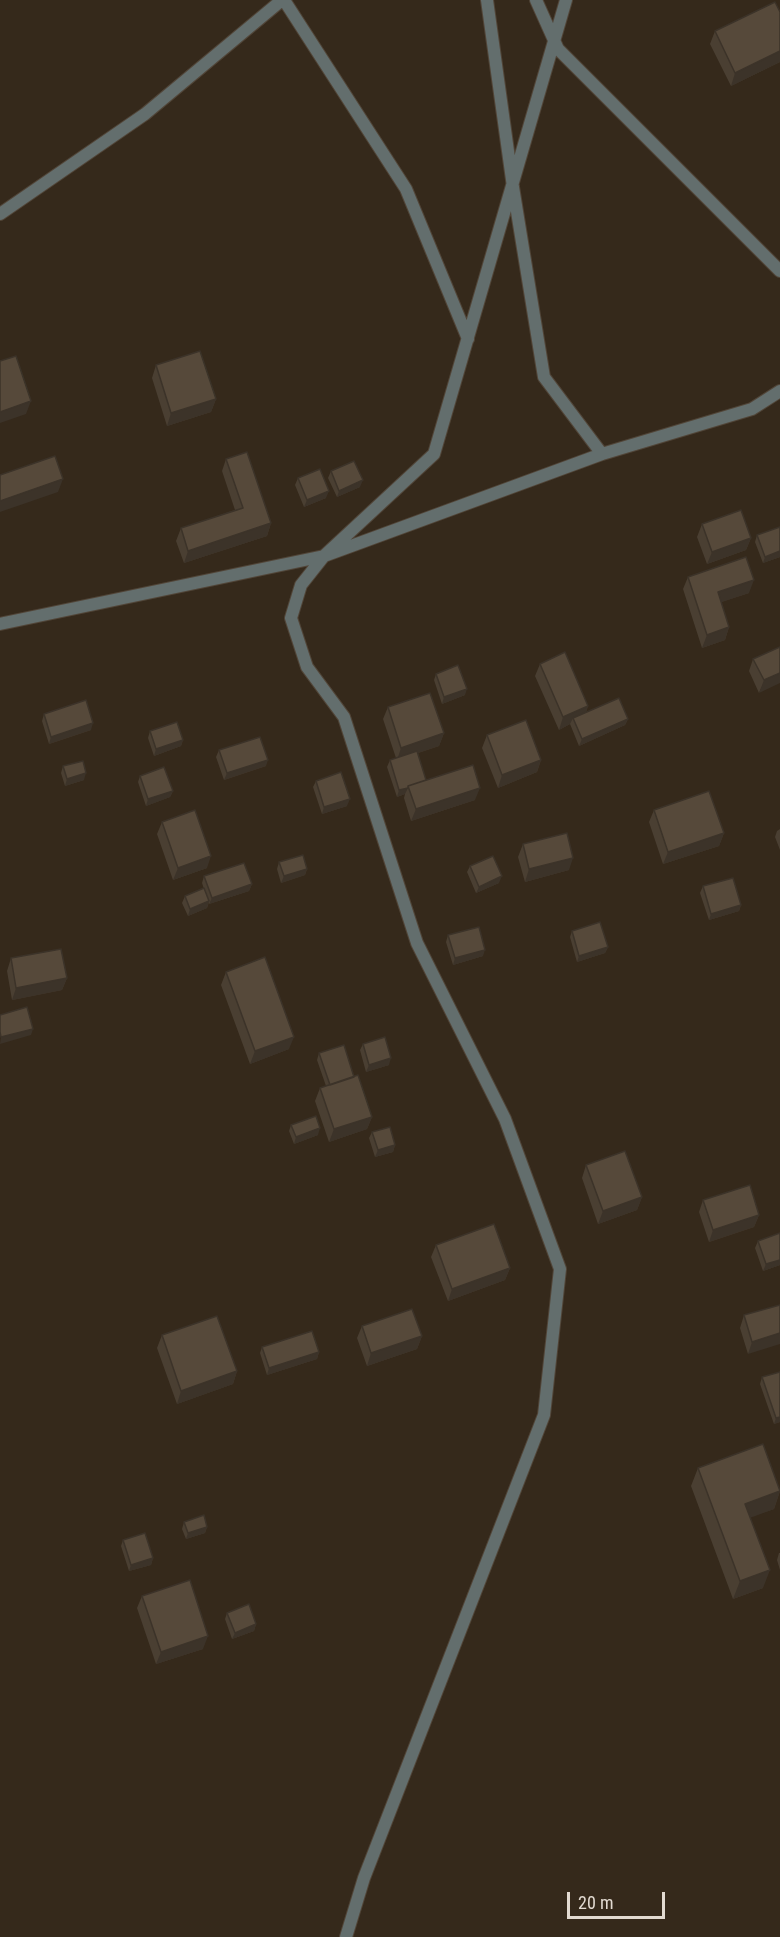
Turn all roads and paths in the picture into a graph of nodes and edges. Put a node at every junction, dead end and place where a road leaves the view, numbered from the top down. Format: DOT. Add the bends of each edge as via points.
graph roads {
  1 [pos="283,0"];
  2 [pos="487,0"];
  3 [pos="536,0"];
  4 [pos="566,0"];
  5 [pos="555,43"];
  6 [pos="513,187"];
  7 [pos="0,214"];
  8 [pos="780,272"];
  9 [pos="468,339"];
  10 [pos="780,391"];
  11 [pos="602,454"];
  12 [pos="324,555"];
  13 [pos="0,624"];
  14 [pos="346,1937"];
  1 -- 7 [label="street" via="145,114"];
  1 -- 9 [label="street" via="406,189"];
  2 -- 6 [label="street"];
  3 -- 5 [label="street"];
  4 -- 5 [label="street"];
  5 -- 6 [label="street"];
  5 -- 8 [label="street"];
  6 -- 9 [label="street"];
  6 -- 11 [label="street" via="544,377"];
  9 -- 12 [label="street" via="434,454"];
  10 -- 11 [label="street" via="752,409"];
  11 -- 12 [label="street"];
  12 -- 13 [label="street"];
  12 -- 14 [label="street" via="301,585 291,618 294,628 307,667 344,717 417,943 505,1119 560,1269 544,1416 364,1878"];
}
